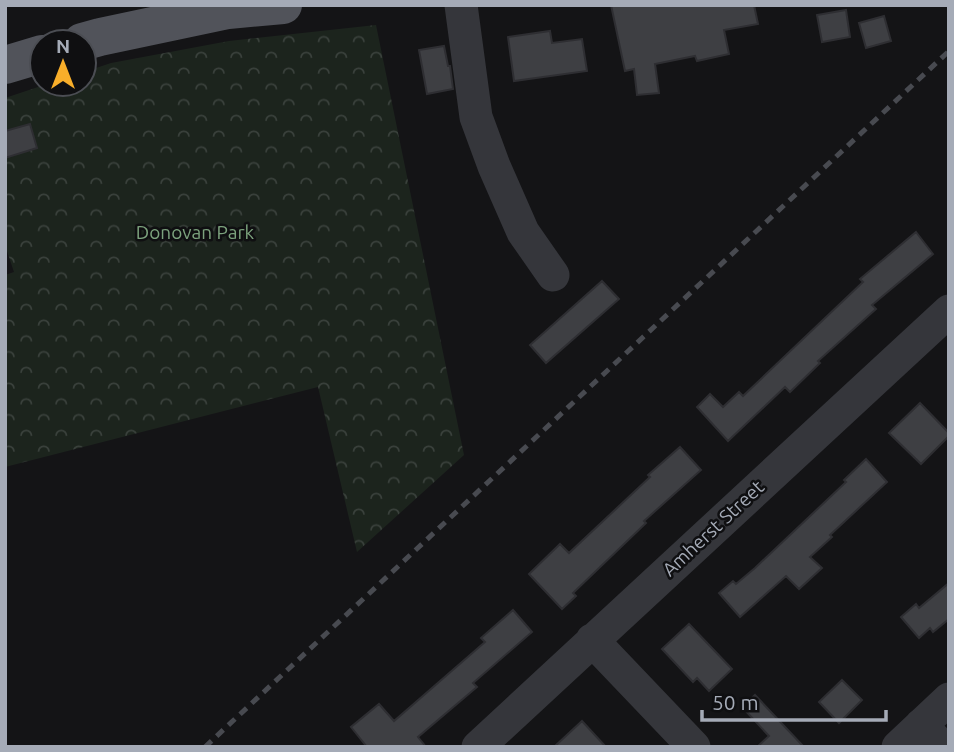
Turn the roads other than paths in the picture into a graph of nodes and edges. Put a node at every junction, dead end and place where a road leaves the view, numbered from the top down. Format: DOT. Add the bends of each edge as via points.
graph roads {
  1 [pos="283,5"];
  2 [pos="461,5"];
  3 [pos="98,38"];
  4 [pos="28,58"];
  5 [pos="5,65"];
  6 [pos="553,275"];
  7 [pos="949,311"];
  8 [pos="592,640"];
  9 [pos="949,699"];
  10 [pos="920,739"];
  11 [pos="478,747"];
  12 [pos="694,747"];
  1 -- 3 [label="main road" via="228,10"];
  2 -- 6 [label="street" via="476,117 523,232"];
  4 -- 5 [label="main road"];
  7 -- 8 [label="street, Amherst Street"];
  8 -- 11 [label="street, Amherst Street"];
  8 -- 12 [label="street"];
  9 -- 10 [label="street"];
}
